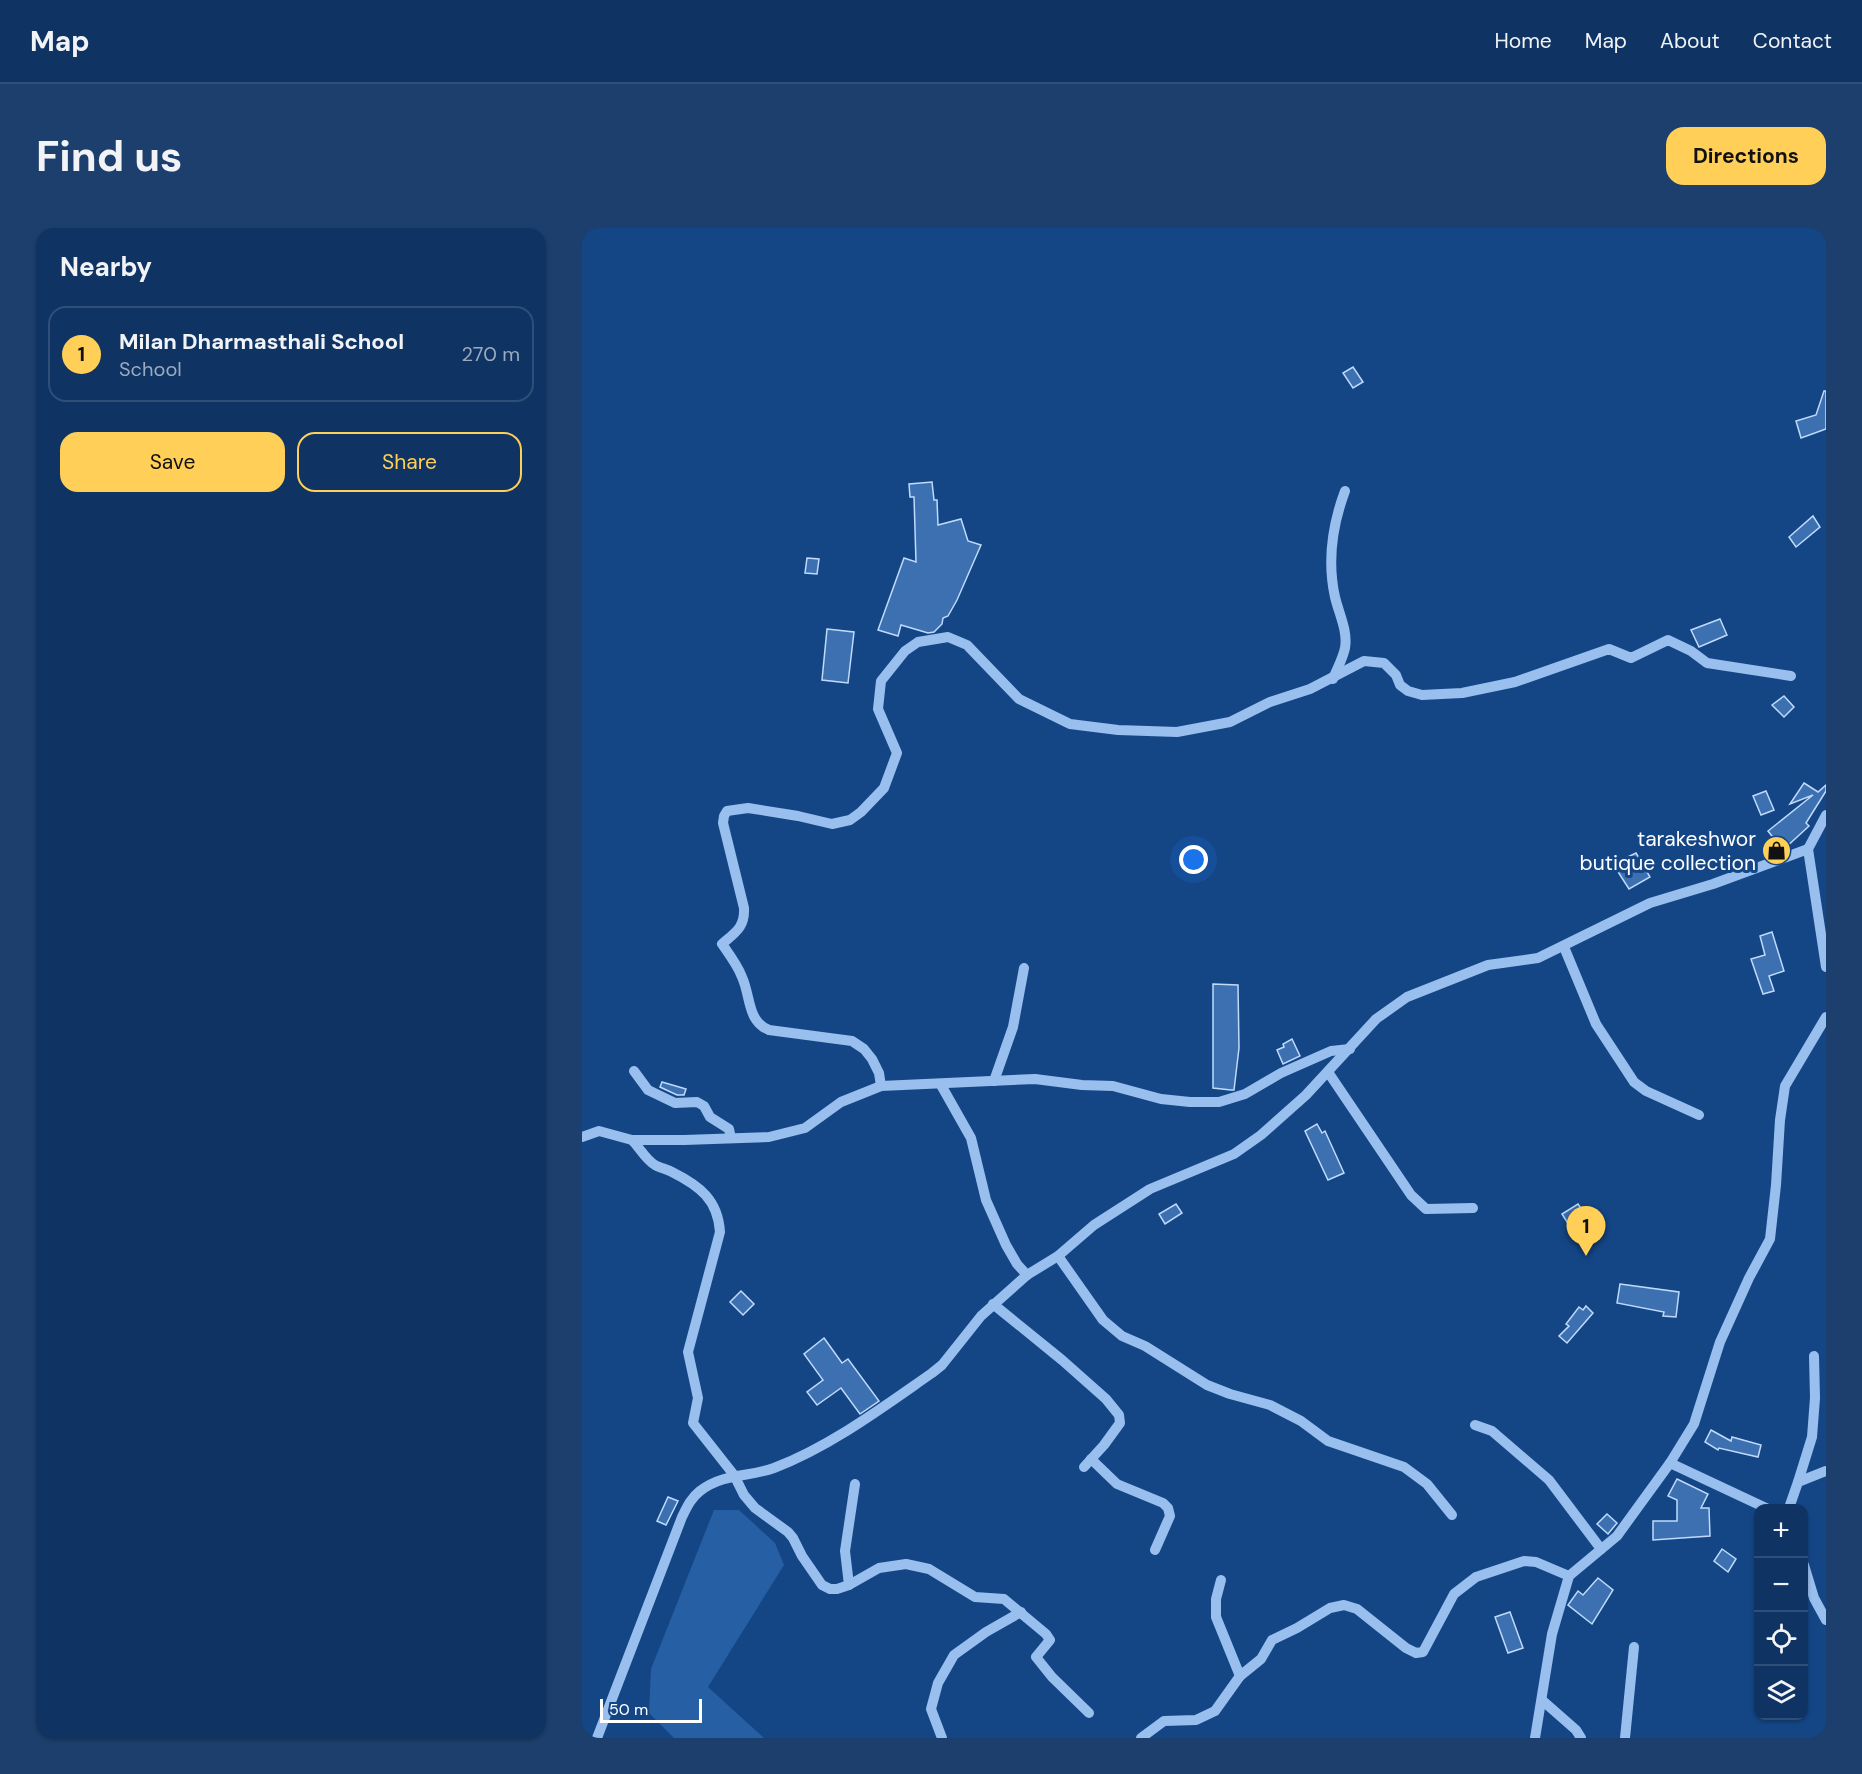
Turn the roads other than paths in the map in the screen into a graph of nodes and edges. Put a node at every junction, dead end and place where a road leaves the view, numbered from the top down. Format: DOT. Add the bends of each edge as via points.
graph roads {
  1 [pos="1345,492"];
  2 [pos="1791,676"];
  3 [pos="1333,679"];
  4 [pos="1826,815"];
  5 [pos="1808,849"];
  6 [pos="1564,947"];
  7 [pos="1024,968"];
  8 [pos="1826,968"];
  9 [pos="1826,1017"];
  10 [pos="1350,1049"];
  11 [pos="634,1071"];
  12 [pos="1328,1072"];
  13 [pos="994,1080"];
  14 [pos="940,1085"];
  15 [pos="881,1086"];
  16 [pos="1699,1114"];
  17 [pos="582,1137"];
  18 [pos="731,1138"];
  19 [pos="632,1140"];
  20 [pos="1473,1208"];
  21 [pos="1058,1256"];
  22 [pos="1027,1275"];
  23 [pos="993,1304"];
  24 [pos="1814,1356"];
  25 [pos="1475,1425"];
  26 [pos="1670,1462"];
  27 [pos="1826,1471"];
  28 [pos="734,1475"];
  29 [pos="1798,1482"];
  30 [pos="855,1484"];
  31 [pos="1756,1504"];
  32 [pos="1791,1504"];
  33 [pos="1452,1515"];
  34 [pos="1601,1549"];
  35 [pos="1155,1550"];
  36 [pos="1569,1576"];
  37 [pos="1221,1580"];
  38 [pos="1808,1580"];
  39 [pos="849,1585"];
  40 [pos="1021,1612"];
  41 [pos="1826,1620"];
  42 [pos="1634,1647"];
  43 [pos="1240,1676"];
  44 [pos="1543,1701"];
  45 [pos="1089,1713"];
  46 [pos="597,1738"];
  47 [pos="942,1738"];
  48 [pos="1141,1738"];
  49 [pos="1535,1738"];
  50 [pos="1581,1738"];
  51 [pos="1625,1738"];
  1 -- 3 [label="street" via="1330,547 1335,596 1345,633 1345,649"];
  2 -- 3 [label="street" via="1707,663 1668,640 1631,658 1609,649 1515,682 1462,693 1422,695 1408,691 1384,663 1364,661"];
  3 -- 15 [label="street" via="1270,702 1230,722 1177,732 1118,730 1070,724 1019,699 967,645 948,637 918,642 905,651 881,681 878,709 897,753 884,788 861,812 850,820 832,824 748,808 727,811 723,823 745,920 722,944 742,976 758,1026 852,1041 872,1059"];
  4 -- 5 [label="street"];
  5 -- 6 [label="street" via="1650,903"];
  5 -- 8 [label="street"];
  6 -- 10 [label="street" via="1538,958 1488,965 1407,997 1376,1019"];
  6 -- 16 [label="street" via="1596,1024 1634,1082"];
  7 -- 13 [label="street" via="1013,1027"];
  9 -- 26 [label="street" via="1785,1086 1770,1239 1720,1342 1694,1424"];
  10 -- 12 [label="street"];
  10 -- 13 [label="street" via="1331,1051 1245,1094 1219,1102 1161,1099 1113,1086 1035,1078"];
  11 -- 18 [label="street" via="648,1090 675,1103 697,1102 704,1106 710,1117 729,1129"];
  12 -- 20 [label="street" via="1411,1195 1426,1209"];
  12 -- 21 [label="street" via="1261,1135 1234,1154 1150,1190 1094,1225"];
  13 -- 14 [label="street"];
  14 -- 15 [label="street"];
  14 -- 22 [label="street" via="970,1138 986,1200 1006,1245"];
  15 -- 18 [label="street" via="841,1102 805,1128 769,1137"];
  17 -- 19 [label="street" via="599,1131"];
  18 -- 19 [label="street"];
  19 -- 28 [label="street" via="653,1164 697,1187 719,1216 720,1232 688,1352 698,1398 693,1423"];
  21 -- 22 [label="street"];
  21 -- 33 [label="street" via="1103,1320 1122,1336 1207,1385 1270,1406 1301,1421 1328,1441 1404,1467 1427,1484"];
  22 -- 23 [label="street"];
  23 -- 28 [label="street" via="942,1365 893,1400 842,1433 773,1469"];
  23 -- 35 [label="street" via="1062,1360 1119,1415 1120,1423 1087,1463 1118,1484 1168,1508 1170,1516"];
  24 -- 29 [label="street" via="1812,1437"];
  25 -- 34 [label="street" via="1492,1431 1549,1480"];
  26 -- 31 [label="street"];
  26 -- 34 [label="street" via="1617,1536"];
  27 -- 29 [label="street"];
  28 -- 39 [label="street" via="755,1508 793,1538 822,1585 837,1589"];
  28 -- 46 [label="street" via="701,1490 689,1503"];
  29 -- 32 [label="street"];
  30 -- 39 [label="street" via="844,1551"];
  34 -- 36 [label="street"];
  36 -- 43 [label="street" via="1524,1561 1476,1577 1454,1594 1423,1652 1416,1653 1357,1609 1344,1605 1330,1608 1272,1640 1261,1659"];
  36 -- 44 [label="street" via="1552,1634"];
  37 -- 43 [label="street" via="1216,1617"];
  38 -- 41 [label="street"];
  39 -- 40 [label="street" via="879,1568 906,1563 929,1569 975,1597 1004,1599"];
  40 -- 45 [label="street" via="1050,1640 1036,1657"];
  40 -- 47 [label="street" via="954,1655 938,1683 932,1709"];
  42 -- 51 [label="street"];
  43 -- 48 [label="street" via="1215,1711 1196,1720 1164,1721"];
  44 -- 49 [label="street"];
  44 -- 50 [label="street"];
}
